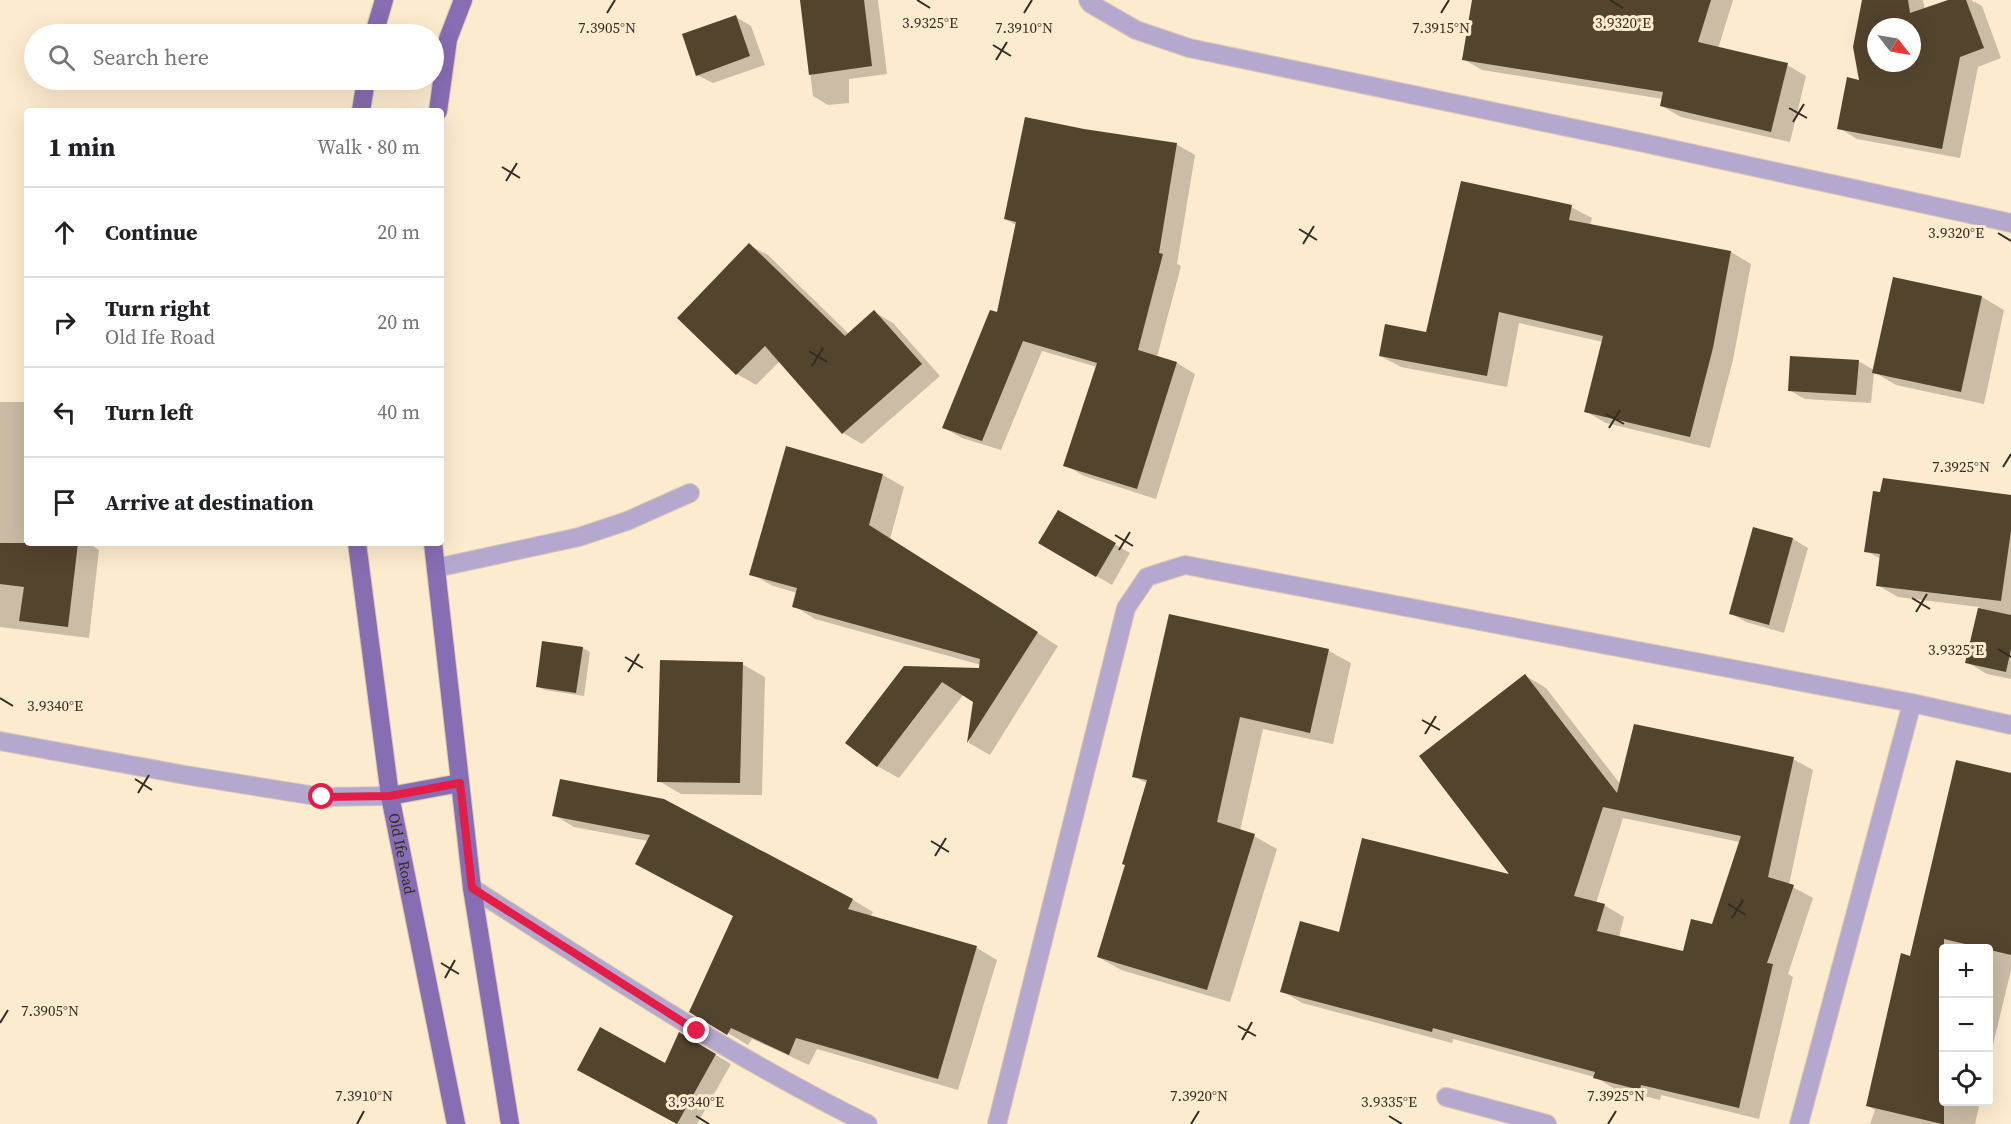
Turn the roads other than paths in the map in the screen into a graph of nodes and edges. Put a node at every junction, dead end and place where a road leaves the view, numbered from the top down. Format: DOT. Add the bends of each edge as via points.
graph roads {
  1 [pos="384,0"];
  2 [pos="462,0"];
  3 [pos="1094,1"];
  4 [pos="377,24"];
  5 [pos="444,68"];
  6 [pos="364,90"];
  7 [pos="441,90"];
  8 [pos="361,108"];
  9 [pos="438,108"];
  10 [pos="2011,223"];
  11 [pos="690,494"];
  12 [pos="357,546"];
  13 [pos="433,546"];
  14 [pos="436,568"];
  15 [pos="1912,703"];
  16 [pos="2011,725"];
  17 [pos="0,741"];
  18 [pos="460,783"];
  19 [pos="390,796"];
  20 [pos="472,888"];
  21 [pos="1446,1096"];
  22 [pos="456,1124"];
  23 [pos="510,1124"];
  24 [pos="868,1124"];
  25 [pos="998,1124"];
  26 [pos="1546,1124"];
  27 [pos="1799,1124"];
  1 -- 4 [label="main road"];
  2 -- 5 [label="main road" via="448,39"];
  3 -- 10 [label="street" via="1136,30 1189,48"];
  6 -- 8 [label="main road"];
  7 -- 9 [label="main road"];
  11 -- 14 [label="street" via="579,537"];
  12 -- 19 [label="main road, Old Ife Road"];
  13 -- 14 [label="main road"];
  14 -- 18 [label="main road"];
  15 -- 16 [label="street"];
  15 -- 25 [label="street" via="1185,565 1147,577 1126,608"];
  15 -- 27 [label="street"];
  17 -- 19 [label="street" via="322,797"];
  18 -- 19 [label="main road"];
  18 -- 20 [label="main road"];
  19 -- 22 [label="main road, Old Ife Road"];
  20 -- 23 [label="main road"];
  20 -- 24 [label="street" via="697,1031"];
  21 -- 26 [label="street"];
}
